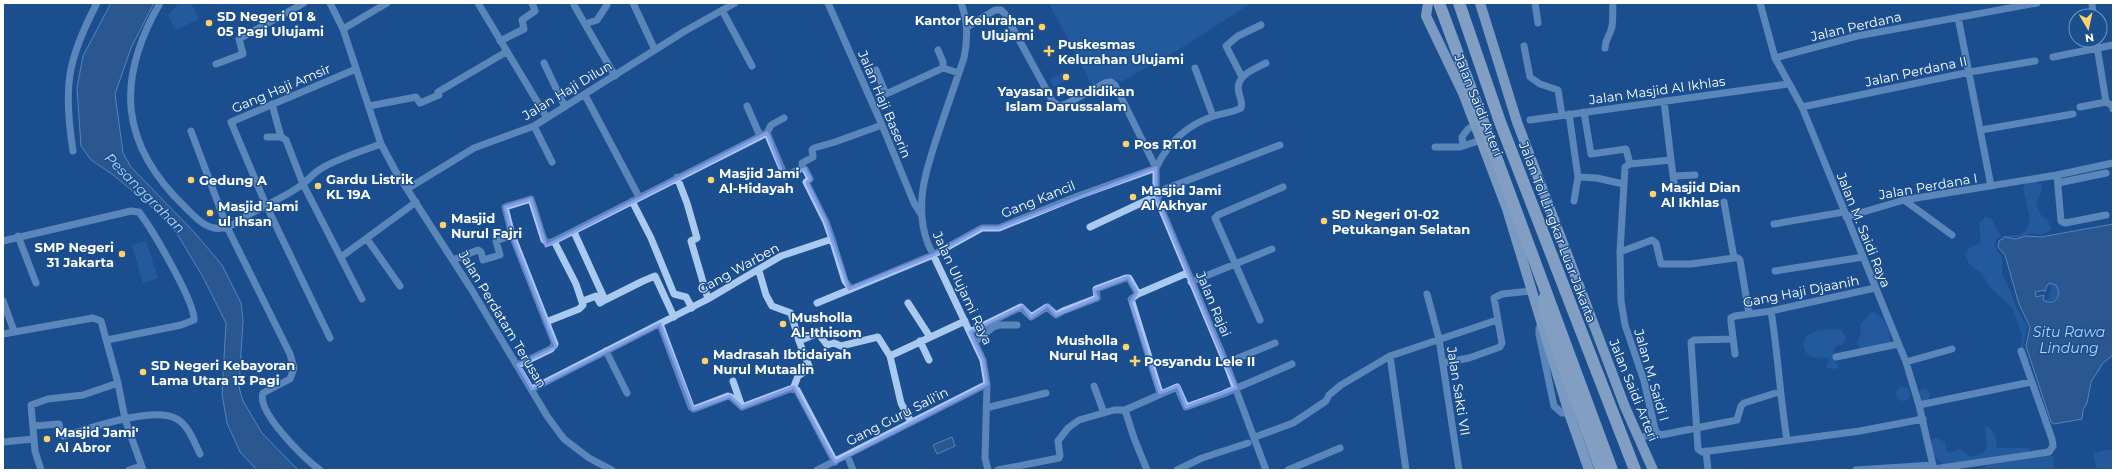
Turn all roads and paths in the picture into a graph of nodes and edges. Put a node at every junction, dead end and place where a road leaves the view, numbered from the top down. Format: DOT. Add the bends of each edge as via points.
graph roads {
  1 [pos="97,3"];
  2 [pos="160,3"];
  3 [pos="304,3"];
  4 [pos="330,3"];
  5 [pos="387,3"];
  6 [pos="478,3"];
  7 [pos="532,3"];
  8 [pos="606,3"];
  9 [pos="633,3"];
  10 [pos="735,3"];
  11 [pos="828,3"];
  12 [pos="961,3"];
  13 [pos="1428,3"];
  14 [pos="1439,3"];
  15 [pos="1459,3"];
  16 [pos="1480,3"];
  17 [pos="1535,3"];
  18 [pos="1613,3"];
  19 [pos="1760,3"];
  20 [pos="2037,3"];
  21 [pos="574,5"];
  22 [pos="377,6"];
  23 [pos="722,10"];
  24 [pos="1958,17"];
  25 [pos="1538,23"];
  26 [pos="585,24"];
  27 [pos="1261,25"];
  28 [pos="967,27"];
  29 [pos="343,29"];
  30 [pos="500,41"];
  31 [pos="2113,45"];
  32 [pos="1524,46"];
  33 [pos="1605,48"];
  34 [pos="2097,49"];
  35 [pos="655,50"];
  36 [pos="938,50"];
  37 [pos="506,52"];
  38 [pos="2053,57"];
  39 [pos="1775,58"];
  40 [pos="2035,61"];
  41 [pos="544,63"];
  42 [pos="1266,63"];
  43 [pos="216,64"];
  44 [pos="752,66"];
  45 [pos="943,68"];
  46 [pos="1195,68"];
  47 [pos="356,69"];
  48 [pos="876,70"];
  49 [pos="1970,72"];
  50 [pos="959,73"];
  51 [pos="614,76"];
  52 [pos="1242,77"];
  53 [pos="1788,84"];
  54 [pos="585,95"];
  55 [pos="1664,101"];
  56 [pos="272,104"];
  57 [pos="369,106"];
  58 [pos="747,106"];
  59 [pos="2111,106"];
  60 [pos="565,107"];
  61 [pos="1802,107"];
  62 [pos="2080,107"];
  63 [pos="1584,112"];
  64 [pos="1566,114"];
  65 [pos="2073,114"];
  66 [pos="1213,116"];
  67 [pos="547,118"];
  68 [pos="784,118"];
  69 [pos="1530,120"];
  70 [pos="882,125"];
  71 [pos="1475,125"];
  72 [pos="534,126"];
  73 [pos="1981,130"];
  74 [pos="191,131"];
  75 [pos="764,134"];
  76 [pos="267,137"];
  77 [pos="281,137"];
  78 [pos="1481,140"];
  79 [pos="381,144"];
  80 [pos="1280,145"];
  81 [pos="1463,145"];
  82 [pos="1435,147"];
  83 [pos="73,151"];
  84 [pos="1671,160"];
  85 [pos="552,162"];
  86 [pos="2113,163"];
  87 [pos="1630,164"];
  88 [pos="803,168"];
  89 [pos="1156,168"];
  90 [pos="2106,173"];
  91 [pos="1695,175"];
  92 [pos="1674,176"];
  93 [pos="677,177"];
  94 [pos="1578,177"];
  95 [pos="2057,179"];
  96 [pos="303,184"];
  97 [pos="1623,184"];
  98 [pos="1991,186"];
  99 [pos="1283,188"];
  100 [pos="407,189"];
  101 [pos="1676,190"];
  102 [pos="1157,197"];
  103 [pos="635,199"];
  104 [pos="1904,200"];
  105 [pos="1574,201"];
  106 [pos="416,202"];
  107 [pos="1724,202"];
  108 [pos="266,205"];
  109 [pos="921,214"];
  110 [pos="1845,214"];
  111 [pos="2106,215"];
  112 [pos="1774,224"];
  113 [pos="227,227"];
  114 [pos="1090,227"];
  115 [pos="574,232"];
  116 [pos="512,235"];
  117 [pos="1952,235"];
  118 [pos="18,236"];
  119 [pos="367,239"];
  120 [pos="832,239"];
  121 [pos="3,241"];
  122 [pos="554,241"];
  123 [pos="1272,249"];
  124 [pos="1620,252"];
  125 [pos="933,255"];
  126 [pos="341,257"];
  127 [pos="1863,257"];
  128 [pos="1734,258"];
  129 [pos="453,260"];
  130 [pos="1234,264"];
  131 [pos="759,271"];
  132 [pos="1775,271"];
  133 [pos="1188,273"];
  134 [pos="1191,282"];
  135 [pos="36,283"];
  136 [pos="400,286"];
  137 [pos="1545,288"];
  138 [pos="1875,288"];
  139 [pos="851,289"];
  140 [pos="1532,292"];
  141 [pos="1138,294"];
  142 [pos="1427,294"];
  143 [pos="362,299"];
  144 [pos="708,299"];
  145 [pos="605,300"];
  146 [pos="3,301"];
  147 [pos="583,301"];
  148 [pos="817,303"];
  149 [pos="908,303"];
  150 [pos="692,308"];
  151 [pos="1771,311"];
  152 [pos="1749,314"];
  153 [pos="674,317"];
  154 [pos="1260,320"];
  155 [pos="1497,320"];
  156 [pos="965,321"];
  157 [pos="546,322"];
  158 [pos="660,324"];
  159 [pos="1017,325"];
  160 [pos="14,331"];
  161 [pos="970,332"];
  162 [pos="3,334"];
  163 [pos="930,337"];
  164 [pos="330,338"];
  165 [pos="1439,339"];
  166 [pos="1733,339"];
  167 [pos="107,340"];
  168 [pos="800,341"];
  169 [pos="920,341"];
  170 [pos="975,342"];
  171 [pos="1275,343"];
  172 [pos="1898,344"];
  173 [pos="1952,349"];
  174 [pos="606,351"];
  175 [pos="2021,351"];
  176 [pos="1735,354"];
  177 [pos="890,356"];
  178 [pos="1390,356"];
  179 [pos="1836,357"];
  180 [pos="929,360"];
  181 [pos="1906,362"];
  182 [pos="1226,363"];
  183 [pos="1443,363"];
  184 [pos="1292,364"];
  185 [pos="518,365"];
  186 [pos="733,381"];
  187 [pos="2031,382"];
  188 [pos="118,383"];
  189 [pos="987,384"];
  190 [pos="1094,386"];
  191 [pos="793,388"];
  192 [pos="1236,388"];
  193 [pos="532,389"];
  194 [pos="1779,392"];
  195 [pos="627,393"];
  196 [pos="1046,393"];
  197 [pos="1160,394"];
  198 [pos="1919,405"];
  199 [pos="742,408"];
  200 [pos="986,408"];
  201 [pos="1125,410"];
  202 [pos="1104,413"];
  203 [pos="126,419"];
  204 [pos="1923,419"];
  205 [pos="911,422"];
  206 [pos="33,426"];
  207 [pos="1696,428"];
  208 [pos="1657,433"];
  209 [pos="1254,436"];
  210 [pos="1639,438"];
  211 [pos="34,439"];
  212 [pos="1787,440"];
  213 [pos="3,442"];
  214 [pos="1248,443"];
  215 [pos="1340,448"];
  216 [pos="1706,451"];
  217 [pos="200,454"];
  218 [pos="847,455"];
  219 [pos="835,462"];
  220 [pos="142,468"];
  221 [pos="1933,468"];
  222 [pos="41,470"];
  223 [pos="128,470"];
  224 [pos="320,470"];
  225 [pos="612,470"];
  226 [pos="817,470"];
  227 [pos="853,470"];
  228 [pos="988,470"];
  229 [pos="998,470"];
  230 [pos="1147,470"];
  231 [pos="1176,470"];
  232 [pos="1266,470"];
  233 [pos="1288,470"];
  234 [pos="1406,470"];
  235 [pos="1459,470"];
  236 [pos="1589,470"];
  237 [pos="1601,470"];
  238 [pos="1612,470"];
  239 [pos="1635,470"];
  240 [pos="1653,470"];
  241 [pos="1708,470"];
  242 [pos="1856,470"];
  1 -- 83 [label="street" via="77,46 68,83"];
  2 -- 113 [label="street" via="138,51 130,87 130,111 138,141 153,170 169,192 205,226"];
  3 -- 43 [label="street" via="239,38 243,54"];
  4 -- 29 [label="street, Jalan Perdatam Terusan"];
  5 -- 22 [label="street"];
  6 -- 30 [label="street"];
  7 -- 30 [label="street" via="534,13 522,20 524,29"];
  8 -- 26 [label="street" via="597,20"];
  9 -- 35 [label="street"];
  10 -- 23 [label="street, Jalan Haji Dilun"];
  11 -- 70 [label="street, Jalan Haji Baserin"];
  12 -- 28 [label="street, Jalan Ulujami Raya"];
  13 -- 71 [label="main road, Jalan Saidi Arteri" via="1426,16 1463,93"];
  14 -- 137 [label="highway"];
  15 -- 239 [label="highway, Jalan Tol Lingkar Luar Jakarta" via="1500,122"];
  16 -- 210 [label="main road, Jalan Saidi Arteri" via="1518,122"];
  17 -- 25 [label="street"];
  18 -- 33 [label="street" via="1612,27 1606,37"];
  19 -- 39 [label="street, Jalan M. Saidi Raya"];
  20 -- 24 [label="street, Jalan Perdana"];
  21 -- 26 [label="street"];
  22 -- 29 [label="street"];
  23 -- 35 [label="street, Jalan Haji Dilun"];
  23 -- 44 [label="street"];
  24 -- 39 [label="street, Jalan Perdana" via="1857,36"];
  24 -- 49 [label="street"];
  26 -- 51 [label="street"];
  27 -- 52 [label="street" via="1226,46"];
  28 -- 50 [label="street, Jalan Ulujami Raya" via="967,43"];
  28 -- 89 [label="street" via="995,10 1001,10 1053,102 1059,106 1111,82 1115,85"];
  29 -- 47 [label="street, Jalan Perdatam Terusan"];
  30 -- 37 [label="street"];
  31 -- 34 [label="street"];
  32 -- 64 [label="street" via="1530,77 1540,84 1558,90"];
  34 -- 38 [label="street"];
  34 -- 59 [label="street"];
  35 -- 51 [label="street, Jalan Haji Dilun"];
  36 -- 45 [label="street"];
  37 -- 57 [label="street" via="438,92 439,95 420,104 416,97"];
  37 -- 67 [label="street"];
  39 -- 53 [label="street, Jalan M. Saidi Raya"];
  40 -- 49 [label="street, Jalan Perdana II"];
  41 -- 60 [label="street"];
  42 -- 52 [label="street"];
  45 -- 48 [label="street" via="886,94"];
  45 -- 50 [label="street"];
  46 -- 66 [label="street"];
  47 -- 56 [label="street, Gang Haji Amsir"];
  47 -- 57 [label="street, Jalan Perdatam Terusan"];
  49 -- 61 [label="street, Jalan Perdana II"];
  49 -- 73 [label="street"];
  50 -- 109 [label="street, Jalan Ulujami Raya" via="926,170"];
  51 -- 54 [label="street, Jalan Haji Dilun"];
  52 -- 66 [label="street" via="1237,88 1241,108"];
  53 -- 55 [label="street, Jalan Masjid Al Ikhlas"];
  53 -- 61 [label="street, Jalan M. Saidi Raya"];
  54 -- 60 [label="street, Jalan Haji Dilun"];
  54 -- 103 [label="street"];
  55 -- 63 [label="street, Jalan Masjid Al Ikhlas"];
  55 -- 84 [label="street"];
  56 -- 77 [label="street"];
  56 -- 108 [label="street, Gang Haji Amsir" via="231,122"];
  57 -- 79 [label="street, Jalan Perdatam Terusan"];
  58 -- 75 [label="street"];
  59 -- 62 [label="street"];
  60 -- 67 [label="street, Jalan Haji Dilun"];
  61 -- 110 [label="street, Jalan M. Saidi Raya"];
  63 -- 64 [label="street, Jalan Masjid Al Ikhlas"];
  63 -- 87 [label="street" via="1591,154 1626,149"];
  64 -- 69 [label="street, Jalan Masjid Al Ikhlas"];
  64 -- 94 [label="street"];
  65 -- 73 [label="street"];
  66 -- 89 [label="street" via="1194,125 1173,141 1164,151"];
  67 -- 72 [label="street, Jalan Haji Dilun"];
  68 -- 75 [label="street" via="771,125"];
  70 -- 88 [label="street" via="814,148 813,157 802,163"];
  70 -- 109 [label="street, Jalan Haji Baserin"];
  71 -- 78 [label="main road, Jalan Saidi Arteri"];
  71 -- 81 [label="street" via="1462,137"];
  72 -- 85 [label="street"];
  72 -- 100 [label="street, Jalan Haji Dilun" via="474,148"];
  73 -- 98 [label="street"];
  74 -- 113 [label="street"];
  75 -- 88 [label="street" via="783,175"];
  75 -- 93 [label="street"];
  76 -- 77 [label="street"];
  77 -- 96 [label="street" via="286,140"];
  78 -- 81 [label="street"];
  78 -- 140 [label="main road, Jalan Saidi Arteri" via="1507,209"];
  79 -- 96 [label="street" via="320,169"];
  79 -- 100 [label="street, Jalan Perdatam Terusan"];
  80 -- 102 [label="street" via="1165,189"];
  81 -- 82 [label="street"];
  84 -- 87 [label="street"];
  84 -- 92 [label="street"];
  86 -- 95 [label="street"];
  87 -- 97 [label="street, Jalan M. Saidi I" via="1625,167"];
  88 -- 120 [label="street" via="810,179 806,182"];
  89 -- 102 [label="street, Jalan Rajai"];
  89 -- 125 [label="street, Gang Kancil" via="999,228 982,228"];
  90 -- 95 [label="street"];
  91 -- 92 [label="street"];
  92 -- 101 [label="street"];
  93 -- 103 [label="street"];
  93 -- 144 [label="street" via="697,238 691,240 692,250"];
  94 -- 97 [label="street"];
  94 -- 105 [label="street"];
  95 -- 98 [label="street, Jalan Perdana I"];
  95 -- 111 [label="street" via="2061,221 2065,223"];
  96 -- 108 [label="street"];
  96 -- 126 [label="street"];
  97 -- 124 [label="street, Jalan M. Saidi I"];
  98 -- 104 [label="street, Jalan Perdana I"];
  99 -- 130 [label="street" via="1218,214 1215,218"];
  100 -- 106 [label="street, Jalan Perdatam Terusan"];
  102 -- 114 [label="street"];
  102 -- 133 [label="street, Jalan Rajai"];
  103 -- 115 [label="street"];
  103 -- 150 [label="street" via="674,294 686,296"];
  104 -- 110 [label="street, Jalan Perdana I"];
  104 -- 117 [label="street"];
  106 -- 119 [label="street"];
  106 -- 129 [label="street, Jalan Perdatam Terusan"];
  107 -- 128 [label="street"];
  108 -- 113 [label="street"];
  108 -- 164 [label="street"];
  109 -- 125 [label="street, Jalan Ulujami Raya" via="925,237"];
  110 -- 112 [label="street, Jalan Perdana I"];
  110 -- 127 [label="street, Jalan M. Saidi Raya"];
  113 -- 224 [label="street" via="290,354 294,368 290,379 263,393 264,404 288,441"];
  115 -- 122 [label="street"];
  115 -- 145 [label="street"];
  116 -- 122 [label="street" via="504,207 531,199 544,240 548,243"];
  116 -- 129 [label="street" via="496,241 500,255 483,260 478,250"];
  116 -- 157 [label="street"];
  118 -- 121 [label="street"];
  118 -- 135 [label="street"];
  118 -- 167 [label="street" via="131,211 139,212 192,305 194,320"];
  119 -- 126 [label="street"];
  119 -- 136 [label="street"];
  120 -- 131 [label="street, Gang Warben" via="782,256"];
  120 -- 139 [label="street" via="845,281"];
  122 -- 147 [label="street"];
  123 -- 130 [label="street"];
  124 -- 128 [label="street" via="1652,240 1656,243 1659,262 1664,265"];
  124 -- 208 [label="street, Jalan M. Saidi I" via="1621,301 1625,325 1644,381"];
  125 -- 139 [label="street"];
  125 -- 156 [label="street, Jalan Ulujami Raya"];
  126 -- 143 [label="street"];
  127 -- 132 [label="street"];
  127 -- 138 [label="street, Jalan M. Saidi Raya"];
  128 -- 152 [label="street" via="1740,260"];
  129 -- 185 [label="street, Jalan Perdatam Terusan"];
  130 -- 134 [label="street"];
  130 -- 154 [label="street"];
  131 -- 144 [label="street, Gang Warben"];
  131 -- 168 [label="street" via="770,304 791,314"];
  133 -- 134 [label="street, Jalan Rajai"];
  133 -- 141 [label="street"];
  134 -- 182 [label="street, Jalan Rajai"];
  137 -- 237 [label="highway" via="1545,314"];
  137 -- 238 [label="highway"];
  138 -- 151 [label="street, Gang Haji Djaanih"];
  138 -- 172 [label="street, Jalan M. Saidi Raya"];
  139 -- 148 [label="street"];
  140 -- 155 [label="street" via="1496,295 1494,298"];
  140 -- 236 [label="main road, Jalan Saidi Arteri"];
  141 -- 161 [label="street" via="1129,278 1126,278 1096,289 1097,298 1056,316 1047,307 1031,317 1021,307"];
  141 -- 197 [label="street" via="1131,299 1131,303"];
  142 -- 165 [label="street"];
  144 -- 150 [label="street, Gang Warben"];
  145 -- 147 [label="street" via="600,303 596,296"];
  145 -- 153 [label="street" via="655,276"];
  146 -- 160 [label="street"];
  147 -- 157 [label="street" via="579,309"];
  149 -- 163 [label="street"];
  150 -- 153 [label="street, Gang Warben"];
  151 -- 152 [label="street, Gang Haji Djaanih"];
  151 -- 194 [label="street" via="1779,360"];
  152 -- 166 [label="street, Gang Haji Djaanih" via="1731,318"];
  153 -- 158 [label="street, Gang Warben"];
  155 -- 165 [label="street"];
  155 -- 183 [label="street" via="1502,343 1500,347 1469,358"];
  156 -- 161 [label="street, Jalan Ulujami Raya"];
  156 -- 163 [label="street"];
  157 -- 185 [label="street" via="555,346"];
  158 -- 174 [label="street, Gang Warben"];
  158 -- 199 [label="street" via="691,407 694,409 728,396"];
  159 -- 170 [label="street" via="993,327"];
  160 -- 162 [label="street"];
  160 -- 167 [label="street" via="93,318 101,321"];
  161 -- 170 [label="street, Jalan Ulujami Raya"];
  163 -- 169 [label="street"];
  165 -- 178 [label="street, Jalan Sakti VII"];
  165 -- 183 [label="street, Jalan Sakti VII"];
  166 -- 176 [label="street"];
  166 -- 207 [label="street" via="1691,342"];
  167 -- 188 [label="street"];
  168 -- 177 [label="street" via="819,334 827,345 834,343 841,346 878,337"];
  168 -- 191 [label="street" via="809,366 798,376"];
  169 -- 177 [label="street"];
  169 -- 180 [label="street"];
  170 -- 189 [label="street, Jalan Ulujami Raya" via="983,360"];
  171 -- 182 [label="street"];
  172 -- 179 [label="street"];
  172 -- 181 [label="street, Jalan M. Saidi Raya"];
  173 -- 181 [label="street"];
  174 -- 193 [label="street, Gang Warben"];
  174 -- 195 [label="street"];
  175 -- 187 [label="street"];
  177 -- 205 [label="street" via="901,403"];
  178 -- 209 [label="street, Jalan Sakti VII" via="1338,388 1326,401 1293,423"];
  178 -- 234 [label="street"];
  181 -- 198 [label="street, Jalan M. Saidi Raya"];
  182 -- 192 [label="street, Jalan Rajai"];
  183 -- 235 [label="street, Jalan Sakti VII"];
  184 -- 192 [label="street"];
  185 -- 193 [label="street, Jalan Perdatam Terusan"];
  186 -- 199 [label="street"];
  187 -- 198 [label="street"];
  187 -- 221 [label="street" via="2052,440 2053,446 2049,452"];
  188 -- 203 [label="street"];
  188 -- 206 [label="street" via="83,395 48,399 33,404"];
  189 -- 200 [label="street, Jalan Ulujami Raya"];
  189 -- 205 [label="street, Gang Guru Sali'in"];
  190 -- 202 [label="street"];
  191 -- 199 [label="street"];
  191 -- 219 [label="street" via="799,393"];
  192 -- 197 [label="street" via="1186,407 1178,387"];
  192 -- 209 [label="street, Jalan Rajai"];
  193 -- 225 [label="street, Jalan Perdatam Terusan" via="564,439 589,458"];
  194 -- 207 [label="street, Jalan M. Saidi I" via="1744,403 1737,420"];
  194 -- 212 [label="street"];
  196 -- 200 [label="street"];
  197 -- 201 [label="street"];
  198 -- 204 [label="street, Jalan M. Saidi Raya"];
  200 -- 228 [label="street, Jalan Ulujami Raya" via="985,458"];
  201 -- 202 [label="street"];
  201 -- 230 [label="street"];
  202 -- 229 [label="street" via="1079,420 1068,428 1058,441 1059,458"];
  203 -- 206 [label="street" via="64,436 59,424"];
  203 -- 217 [label="street" via="158,414 176,418 189,432"];
  203 -- 220 [label="street"];
  204 -- 212 [label="street" via="1860,431"];
  204 -- 221 [label="street, Jalan M. Saidi Raya"];
  205 -- 218 [label="street, Gang Guru Sali'in"];
  206 -- 211 [label="street"];
  207 -- 208 [label="street, Jalan M. Saidi I"];
  207 -- 216 [label="street" via="1698,449"];
  208 -- 210 [label="street"];
  209 -- 232 [label="street, Jalan Rajai"];
  210 -- 240 [label="main road, Jalan Saidi Arteri"];
  211 -- 213 [label="street"];
  211 -- 222 [label="street"];
  212 -- 216 [label="street"];
  214 -- 231 [label="street" via="1202,458"];
  215 -- 233 [label="street"];
  216 -- 241 [label="street"];
  218 -- 219 [label="street, Gang Guru Sali'in"];
  218 -- 227 [label="street"];
  219 -- 226 [label="street, Gang Guru Sali'in"];
  220 -- 223 [label="street"];
  221 -- 242 [label="street"];
}
